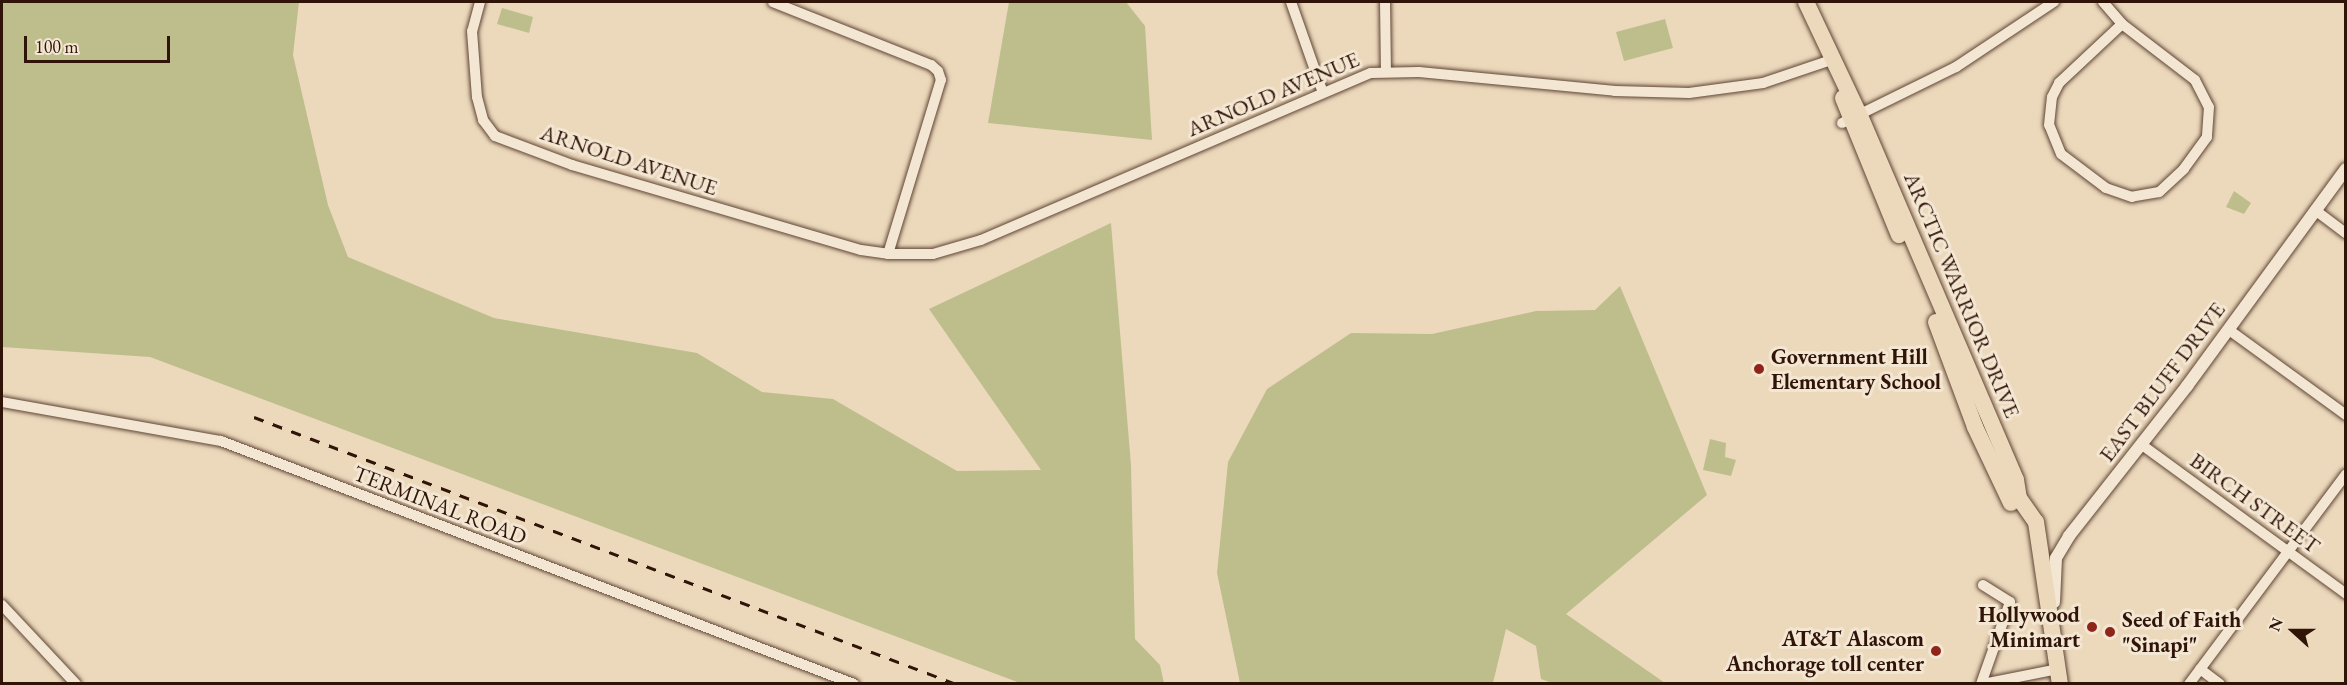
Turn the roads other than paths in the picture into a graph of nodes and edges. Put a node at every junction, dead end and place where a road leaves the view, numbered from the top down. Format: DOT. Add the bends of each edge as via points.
graph roads {
  1 [pos="480,2"];
  2 [pos="773,2"];
  3 [pos="1291,2"];
  4 [pos="1385,2"];
  5 [pos="1806,2"];
  6 [pos="2054,2"];
  7 [pos="2103,2"];
  8 [pos="2122,24"];
  9 [pos="1831,60"];
  10 [pos="1386,71"];
  11 [pos="1323,93"];
  12 [pos="1850,120"];
  13 [pos="2346,169"];
  14 [pos="2315,210"];
  15 [pos="2346,233"];
  16 [pos="888,254"];
  17 [pos="2229,330"];
  18 [pos="2,402"];
  19 [pos="2346,415"];
  20 [pos="2142,445"];
  21 [pos="2346,474"];
  22 [pos="2288,551"];
  23 [pos="1983,585"];
  24 [pos="2346,594"];
  25 [pos="2,606"];
  26 [pos="2053,633"];
  27 [pos="2200,669"];
  28 [pos="2059,676"];
  29 [pos="76,684"];
  30 [pos="854,684"];
  31 [pos="1982,684"];
  32 [pos="2189,684"];
  33 [pos="2220,684"];
  1 -- 16 [label="street, ARNOLD AVENUE" via="472,31 477,97 483,120 495,136 572,165 861,250"];
  2 -- 16 [label="street" via="938,71 941,80"];
  3 -- 11 [label="street"];
  4 -- 10 [label="street"];
  5 -- 9 [label="main road, ARCTIC WARRIOR DRIVE"];
  6 -- 12 [label="street" via="1956,67"];
  7 -- 8 [label="street"];
  8 -- 8 [label="street" via="2195,80 2203,90 2210,125 2201,149 2170,184 2159,192 2132,197 2106,188 2061,154 2049,125 2052,97 2059,83"];
  9 -- 10 [label="street, ARNOLD AVENUE" via="1763,83 1689,93 1615,91"];
  9 -- 12 [label="main road, ARCTIC WARRIOR DRIVE"];
  10 -- 11 [label="street, ARNOLD AVENUE"];
  11 -- 16 [label="street, ARNOLD AVENUE" via="981,240 933,254"];
  12 -- 26 [label="main road, ARCTIC WARRIOR DRIVE" via="2016,480 2019,498 2036,522"];
  13 -- 14 [label="street, EAST BLUFF DRIVE"];
  14 -- 15 [label="street"];
  14 -- 17 [label="street, EAST BLUFF DRIVE"];
  17 -- 19 [label="street"];
  17 -- 20 [label="street, EAST BLUFF DRIVE"];
  18 -- 30 [label="street, TERMINAL ROAD" via="221,441"];
  20 -- 22 [label="street, BIRCH STREET"];
  20 -- 26 [label="street, EAST BLUFF DRIVE" via="2056,558"];
  21 -- 22 [label="street"];
  22 -- 24 [label="street, BIRCH STREET"];
  22 -- 27 [label="street"];
  23 -- 31 [label="street" via="2010,602"];
  25 -- 29 [label="street"];
  26 -- 28 [label="main road, ARCTIC WARRIOR DRIVE"];
  27 -- 32 [label="street"];
  27 -- 33 [label="street"];
  28 -- 31 [label="street"];
}
